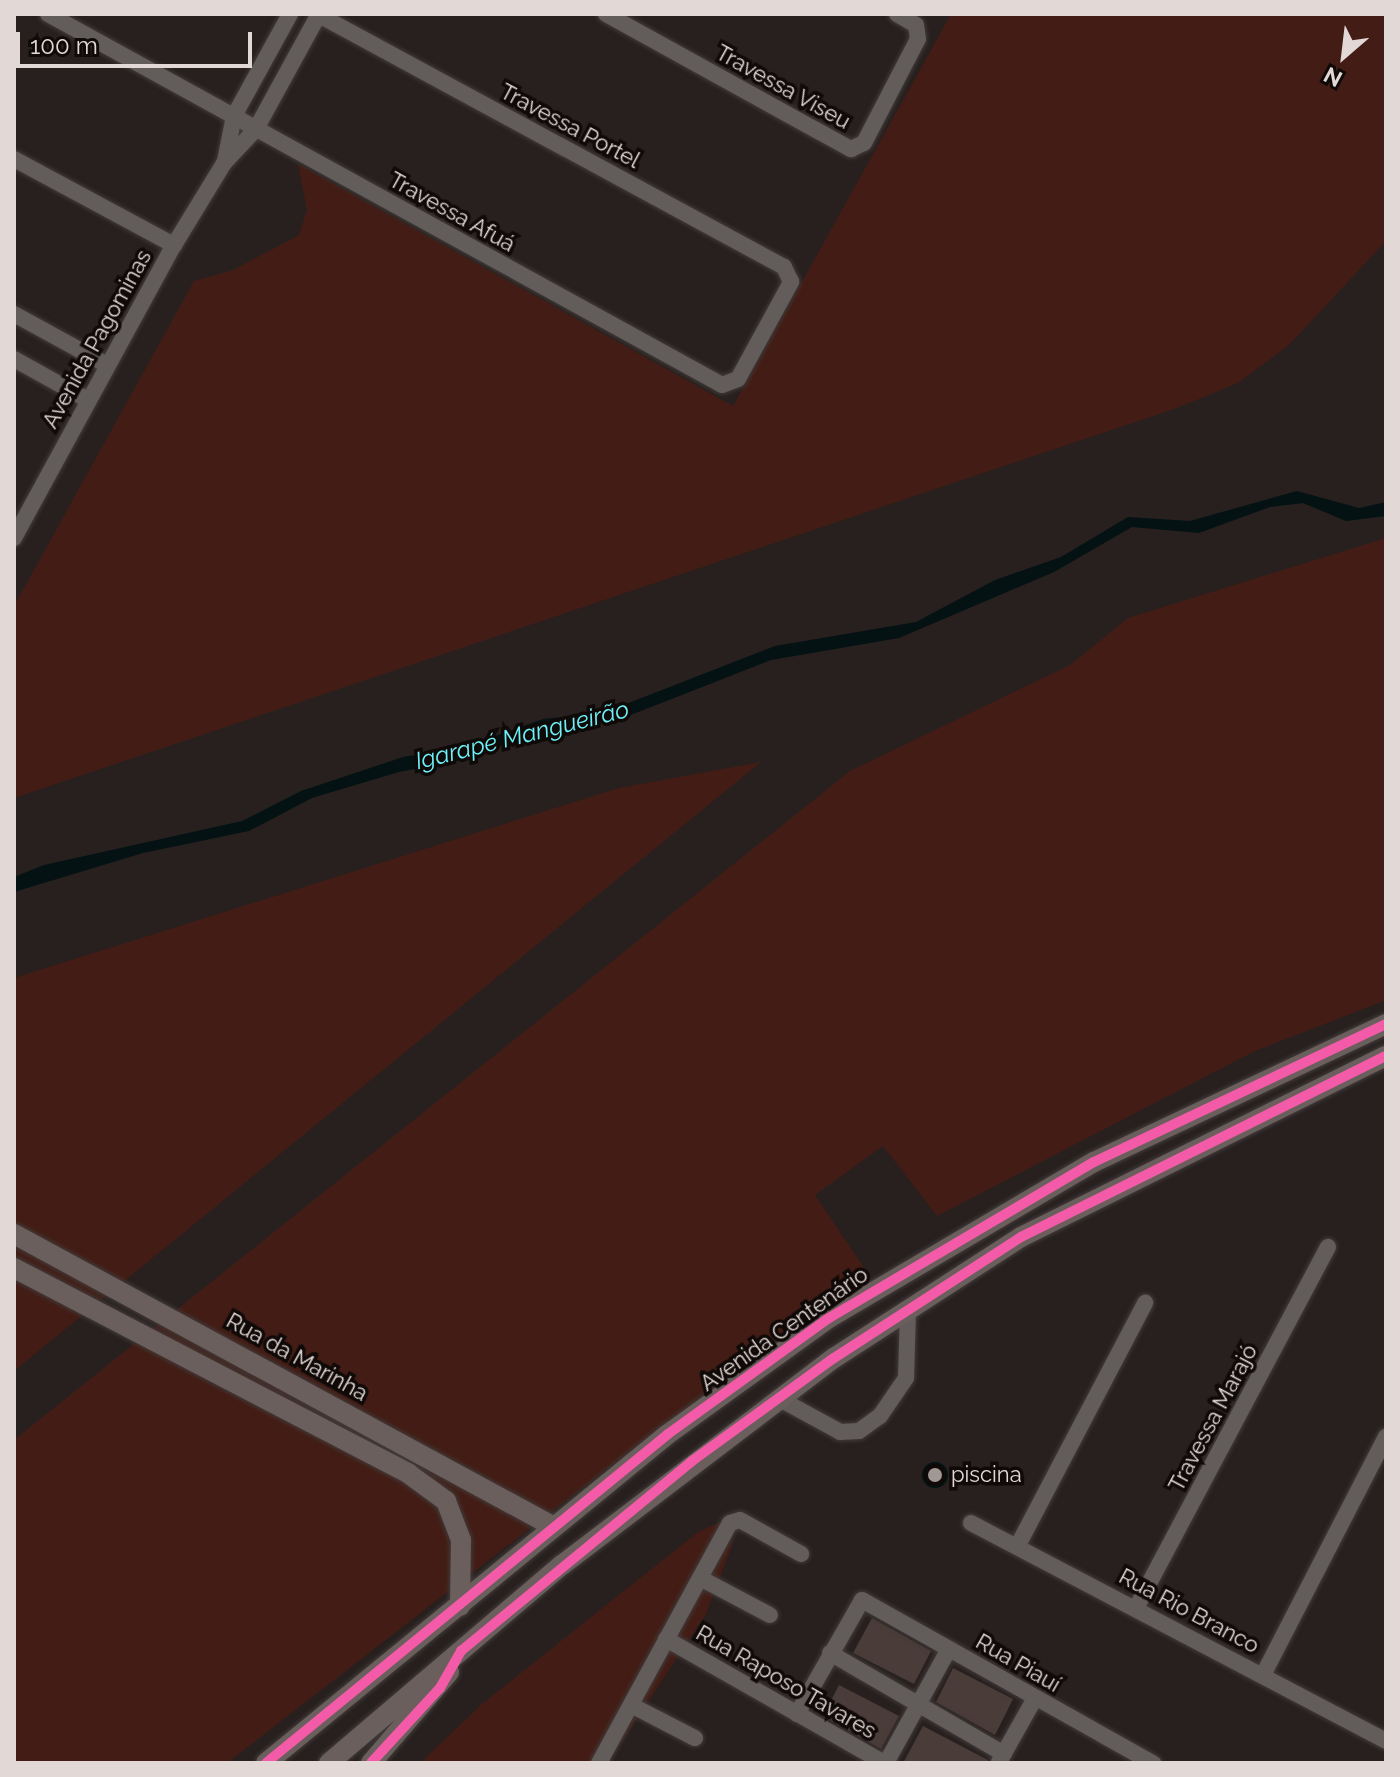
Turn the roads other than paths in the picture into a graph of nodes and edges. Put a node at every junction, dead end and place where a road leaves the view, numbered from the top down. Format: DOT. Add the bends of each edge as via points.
graph roads {
  1 [pos="48,14"];
  2 [pos="290,14"];
  3 [pos="319,14"];
  4 [pos="606,14"];
  5 [pos="897,14"];
  6 [pos="234,116"];
  7 [pos="256,129"];
  8 [pos="14,159"];
  9 [pos="224,163"];
  10 [pos="174,245"];
  11 [pos="791,282"];
  12 [pos="14,314"];
  13 [pos="14,359"];
  14 [pos="107,365"];
  15 [pos="88,400"];
  16 [pos="14,538"];
  17 [pos="1386,1024"];
  18 [pos="1386,1056"];
  19 [pos="14,1234"];
  20 [pos="1328,1247"];
  21 [pos="14,1268"];
  22 [pos="1145,1303"];
  23 [pos="908,1310"];
  24 [pos="778,1398"];
  25 [pos="1386,1437"];
  26 [pos="971,1523"];
  27 [pos="554,1527"];
  28 [pos="1017,1547"];
  29 [pos="801,1554"];
  30 [pos="700,1578"];
  31 [pos="460,1606"];
  32 [pos="1136,1608"];
  33 [pos="770,1615"];
  34 [pos="666,1639"];
  35 [pos="949,1649"];
  36 [pos="461,1651"];
  37 [pos="830,1653"];
  38 [pos="1263,1675"];
  39 [pos="1035,1698"];
  40 [pos="631,1705"];
  41 [pos="919,1705"];
  42 [pos="797,1714"];
  43 [pos="695,1738"];
  44 [pos="1385,1738"];
  45 [pos="1001,1758"];
  46 [pos="266,1763"];
  47 [pos="329,1763"];
  48 [pos="371,1763"];
  49 [pos="599,1763"];
  50 [pos="885,1763"];
  51 [pos="1153,1763"];
  1 -- 6 [label="street, Travessa Afuá"];
  2 -- 6 [label="street, Avenida Pagominas"];
  3 -- 7 [label="street, Avenida Pagominas"];
  3 -- 11 [label="street, Travessa Portel" via="784,267"];
  4 -- 5 [label="street, Travessa Viseu" via="851,149 864,143 918,39 916,25"];
  6 -- 7 [label="street, Travessa Afuá"];
  6 -- 9 [label="street, Avenida Pagominas"];
  7 -- 9 [label="street, Avenida Pagominas"];
  7 -- 11 [label="street, Travessa Afuá" via="722,385 738,379"];
  8 -- 10 [label="street"];
  9 -- 10 [label="street, Avenida Pagominas"];
  10 -- 14 [label="street, Avenida Pagominas"];
  12 -- 14 [label="street"];
  13 -- 15 [label="street"];
  14 -- 15 [label="street, Avenida Pagominas"];
  15 -- 16 [label="street, Avenida Pagominas"];
  17 -- 27 [label="main road, Avenida Centenário" via="1226,1095 957,1238 829,1318"];
  18 -- 23 [label="main road" via="1156,1165 1021,1237"];
  19 -- 27 [label="main road, Rua da Marinha"];
  20 -- 32 [label="street, Travessa Marajó"];
  21 -- 31 [label="main road" via="409,1474 446,1501 461,1540"];
  22 -- 28 [label="street"];
  23 -- 24 [label="main road"];
  23 -- 24 [label="street" via="906,1378 880,1416 859,1431 840,1432"];
  24 -- 36 [label="main road"];
  25 -- 38 [label="street"];
  26 -- 28 [label="street, Rua Rio Branco"];
  27 -- 31 [label="main road, Avenida Centenário"];
  28 -- 32 [label="street, Rua Rio Branco"];
  29 -- 30 [label="street" via="735,1519"];
  30 -- 33 [label="street"];
  30 -- 34 [label="street"];
  31 -- 46 [label="main road, Avenida Centenário"];
  32 -- 38 [label="street, Rua Rio Branco"];
  34 -- 40 [label="street"];
  34 -- 42 [label="street, Rua Raposo Tavares"];
  35 -- 37 [label="street, Rua Piauí" via="862,1600"];
  35 -- 39 [label="street, Rua Piauí"];
  35 -- 41 [label="street"];
  36 -- 47 [label="main road"];
  36 -- 48 [label="main road" via="440,1688"];
  37 -- 41 [label="street"];
  37 -- 42 [label="street"];
  38 -- 44 [label="street, Rua Rio Branco"];
  39 -- 45 [label="street"];
  39 -- 51 [label="street, Rua Piauí"];
  40 -- 43 [label="street"];
  40 -- 49 [label="street"];
  41 -- 45 [label="street"];
  41 -- 50 [label="street"];
  42 -- 50 [label="street, Rua Raposo Tavares"];
}
